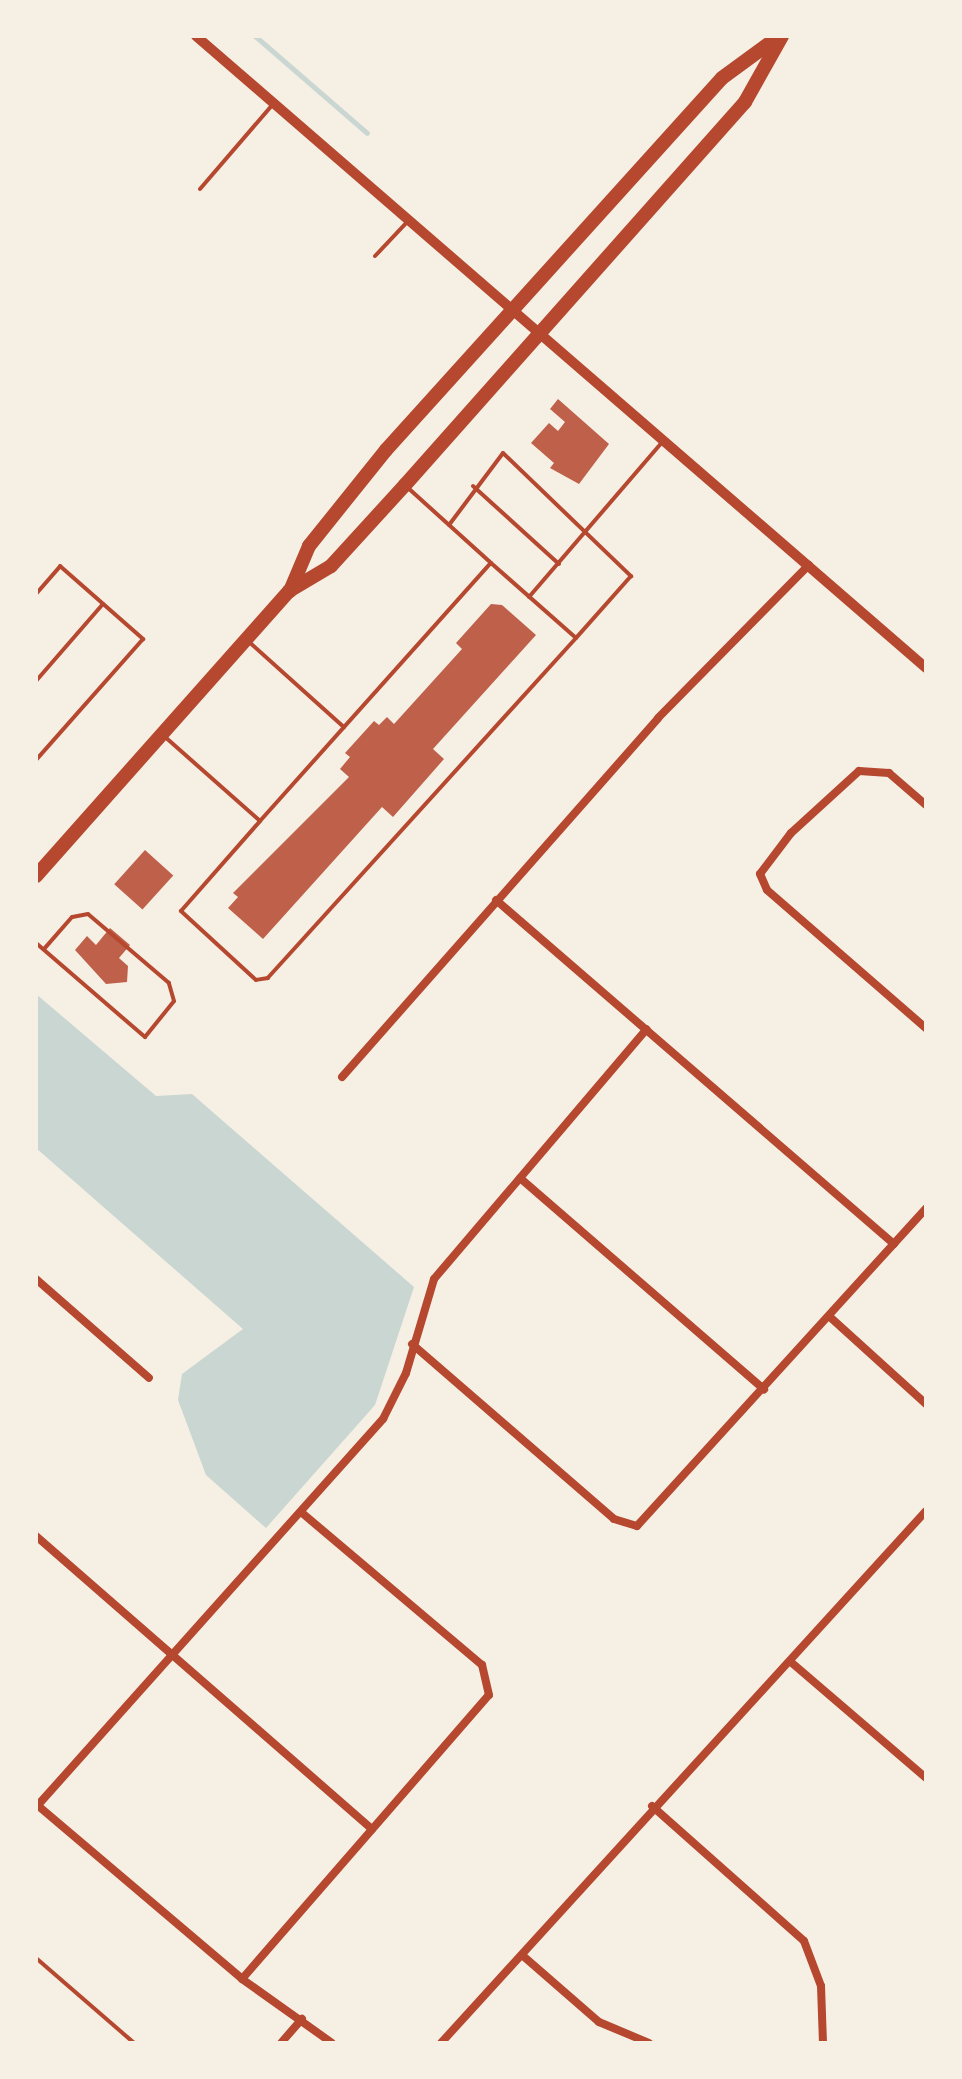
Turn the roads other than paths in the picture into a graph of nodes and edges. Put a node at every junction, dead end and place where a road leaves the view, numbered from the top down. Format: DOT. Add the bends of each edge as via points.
graph roads {
  1 [pos="196,36"];
  2 [pos="781,36"];
  3 [pos="275,102"];
  4 [pos="200,189"];
  5 [pos="411,218"];
  6 [pos="375,256"];
  7 [pos="514,308"];
  8 [pos="541,331"];
  9 [pos="665,439"];
  10 [pos="405,485"];
  11 [pos="473,486"];
  12 [pos="449,525"];
  13 [pos="587,528"];
  14 [pos="491,563"];
  15 [pos="559,564"];
  16 [pos="809,565"];
  17 [pos="289,591"];
  18 [pos="36,594"];
  19 [pos="529,597"];
  20 [pos="103,604"];
  21 [pos="576,638"];
  22 [pos="247,639"];
  23 [pos="926,668"];
  24 [pos="36,681"];
  25 [pos="344,727"];
  26 [pos="162,735"];
  27 [pos="36,760"];
  28 [pos="926,805"];
  29 [pos="260,821"];
  30 [pos="36,876"];
  31 [pos="496,900"];
  32 [pos="36,943"];
  33 [pos="44,949"];
  34 [pos="926,1028"];
  35 [pos="647,1029"];
  36 [pos="342,1077"];
  37 [pos="520,1178"];
  38 [pos="926,1208"];
  39 [pos="894,1244"];
  40 [pos="36,1279"];
  41 [pos="830,1317"];
  42 [pos="412,1344"];
  43 [pos="149,1378"];
  44 [pos="764,1389"];
  45 [pos="926,1404"];
  46 [pos="926,1511"];
  47 [pos="301,1512"];
  48 [pos="36,1536"];
  49 [pos="173,1655"];
  50 [pos="792,1663"];
  51 [pos="926,1778"];
  52 [pos="37,1805"];
  53 [pos="652,1806"];
  54 [pos="372,1829"];
  55 [pos="522,1955"];
  56 [pos="36,1958"];
  57 [pos="242,1979"];
  58 [pos="302,2019"];
  59 [pos="134,2043"];
  60 [pos="281,2043"];
  61 [pos="332,2043"];
  62 [pos="441,2043"];
  63 [pos="649,2043"];
  64 [pos="823,2043"];
  1 -- 3 [label="street"];
  2 -- 7 [label="main road" via="722,78"];
  2 -- 8 [label="main road" via="745,102"];
  3 -- 4 [label="lane"];
  3 -- 5 [label="street"];
  5 -- 6 [label="lane"];
  5 -- 7 [label="street"];
  7 -- 8 [label="street"];
  7 -- 17 [label="main road" via="309,546"];
  8 -- 9 [label="street"];
  8 -- 10 [label="main road"];
  9 -- 13 [label="lane"];
  9 -- 16 [label="street"];
  10 -- 12 [label="lane"];
  10 -- 17 [label="main road" via="331,566"];
  11 -- 12 [label="lane"];
  11 -- 13 [label="lane" via="503,453"];
  11 -- 15 [label="lane"];
  12 -- 14 [label="lane"];
  13 -- 15 [label="lane"];
  13 -- 21 [label="lane" via="631,576"];
  14 -- 19 [label="lane"];
  14 -- 25 [label="lane"];
  15 -- 19 [label="lane"];
  16 -- 23 [label="street"];
  16 -- 31 [label="street" via="658,718"];
  17 -- 22 [label="main road"];
  18 -- 20 [label="lane" via="60,566"];
  19 -- 21 [label="lane"];
  20 -- 24 [label="lane"];
  20 -- 27 [label="lane" via="143,639"];
  21 -- 29 [label="lane" via="268,978 256,980 181,911"];
  22 -- 25 [label="lane"];
  22 -- 26 [label="main road"];
  25 -- 29 [label="lane"];
  26 -- 29 [label="lane"];
  26 -- 30 [label="main road"];
  28 -- 34 [label="street" via="889,773 869,767 791,833 764,864 761,882"];
  31 -- 35 [label="street"];
  31 -- 36 [label="street"];
  32 -- 33 [label="lane"];
  33 -- 33 [label="lane" via="72,917 88,914 169,983 174,1001 145,1037"];
  35 -- 37 [label="street"];
  35 -- 39 [label="street"];
  37 -- 42 [label="street" via="434,1279"];
  37 -- 44 [label="street"];
  38 -- 39 [label="street"];
  39 -- 41 [label="street"];
  40 -- 43 [label="street"];
  41 -- 44 [label="street"];
  41 -- 45 [label="street"];
  42 -- 44 [label="street" via="614,1519 637,1526"];
  42 -- 47 [label="street" via="383,1419"];
  46 -- 50 [label="street"];
  47 -- 49 [label="street"];
  47 -- 54 [label="street" via="482,1665 490,1683 484,1705"];
  48 -- 49 [label="street"];
  49 -- 52 [label="street"];
  49 -- 54 [label="street"];
  50 -- 51 [label="street"];
  50 -- 53 [label="street"];
  52 -- 57 [label="street"];
  53 -- 55 [label="street"];
  53 -- 64 [label="street" via="804,1941 821,1986"];
  54 -- 57 [label="street"];
  55 -- 62 [label="street"];
  55 -- 63 [label="street" via="599,2022"];
  56 -- 59 [label="lane"];
  57 -- 58 [label="street"];
  58 -- 60 [label="street"];
  58 -- 61 [label="street"];
}
